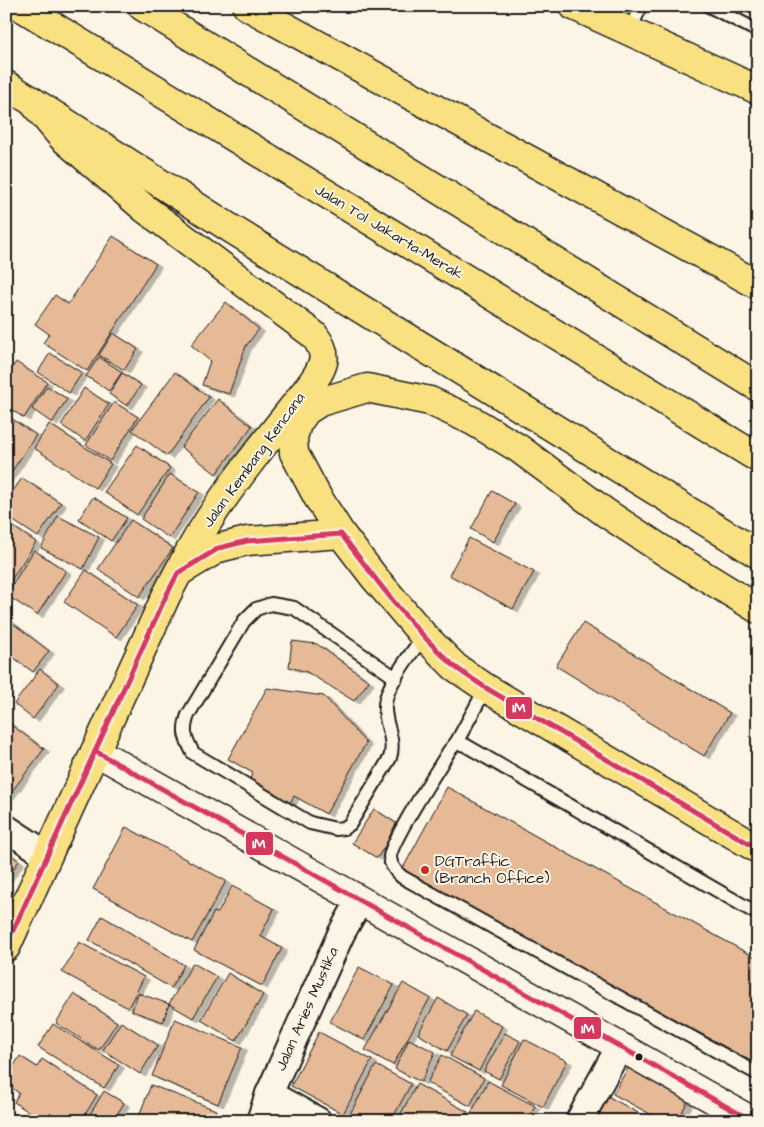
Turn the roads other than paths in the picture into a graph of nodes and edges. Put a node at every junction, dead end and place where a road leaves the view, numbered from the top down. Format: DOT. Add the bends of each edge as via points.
graph roads {
  1 [pos="20,6"];
  2 [pos="142,6"];
  3 [pos="247,6"];
  4 [pos="574,6"];
  5 [pos="641,6"];
  6 [pos="709,6"];
  7 [pos="758,31"];
  8 [pos="628,32"];
  9 [pos="6,85"];
  10 [pos="758,90"];
  11 [pos="32,101"];
  12 [pos="758,285"];
  13 [pos="758,387"];
  14 [pos="758,458"];
  15 [pos="341,534"];
  16 [pos="758,554"];
  17 [pos="178,572"];
  18 [pos="758,609"];
  19 [pos="424,636"];
  20 [pos="396,678"];
  21 [pos="486,688"];
  22 [pos="456,743"];
  23 [pos="95,750"];
  24 [pos="6,828"];
  25 [pos="758,849"];
  26 [pos="47,855"];
  27 [pos="360,900"];
  28 [pos="758,914"];
  29 [pos="6,947"];
  30 [pos="620,1046"];
  31 [pos="758,1074"];
  32 [pos="268,1094"];
  33 [pos="260,1121"];
  34 [pos="318,1121"];
  35 [pos="579,1121"];
  36 [pos="752,1121"];
  1 -- 14 [label="main road, Jalan Tol Jakarta–Merak"];
  2 -- 13 [label="main road"];
  3 -- 12 [label="main road"];
  4 -- 8 [label="main road"];
  5 -- 8 [label="lane"];
  6 -- 7 [label="lane"];
  8 -- 10 [label="main road"];
  9 -- 11 [label="main road, Jalan Kembang Kencana"];
  11 -- 16 [label="main road" via="230,228"];
  11 -- 17 [label="main road, Jalan Kembang Kencana" via="62,137 144,208 299,323 314,335 323,351 320,370 232,487"];
  15 -- 17 [label="main road" via="246,541 219,548"];
  15 -- 18 [label="main road" via="294,453 294,438 297,424 306,411 320,402 367,388 430,401 473,421 518,448 659,548"];
  15 -- 19 [label="main road"];
  17 -- 23 [label="main road, Jalan Kembang Kencana"];
  19 -- 20 [label="lane"];
  19 -- 21 [label="main road" via="455,667"];
  20 -- 20 [label="lane" via="385,706 393,748 390,758 350,824 344,828 310,824 193,753 185,738 188,714 244,621 256,609 271,604 294,608"];
  21 -- 22 [label="lane"];
  21 -- 25 [label="main road"];
  22 -- 28 [label="lane" via="465,745"];
  22 -- 31 [label="lane" via="396,839 390,857 393,868 402,877"];
  23 -- 26 [label="main road, Jalan Kembang Kencana"];
  23 -- 27 [label="street"];
  24 -- 26 [label="street"];
  26 -- 29 [label="main road, Jalan Kembang Kencana"];
  27 -- 30 [label="street"];
  27 -- 32 [label="street, Jalan Aries Mustika" via="341,934"];
  30 -- 35 [label="street"];
  30 -- 36 [label="street"];
  32 -- 33 [label="street, Jalan Aries Mustika"];
  32 -- 34 [label="street"];
}
